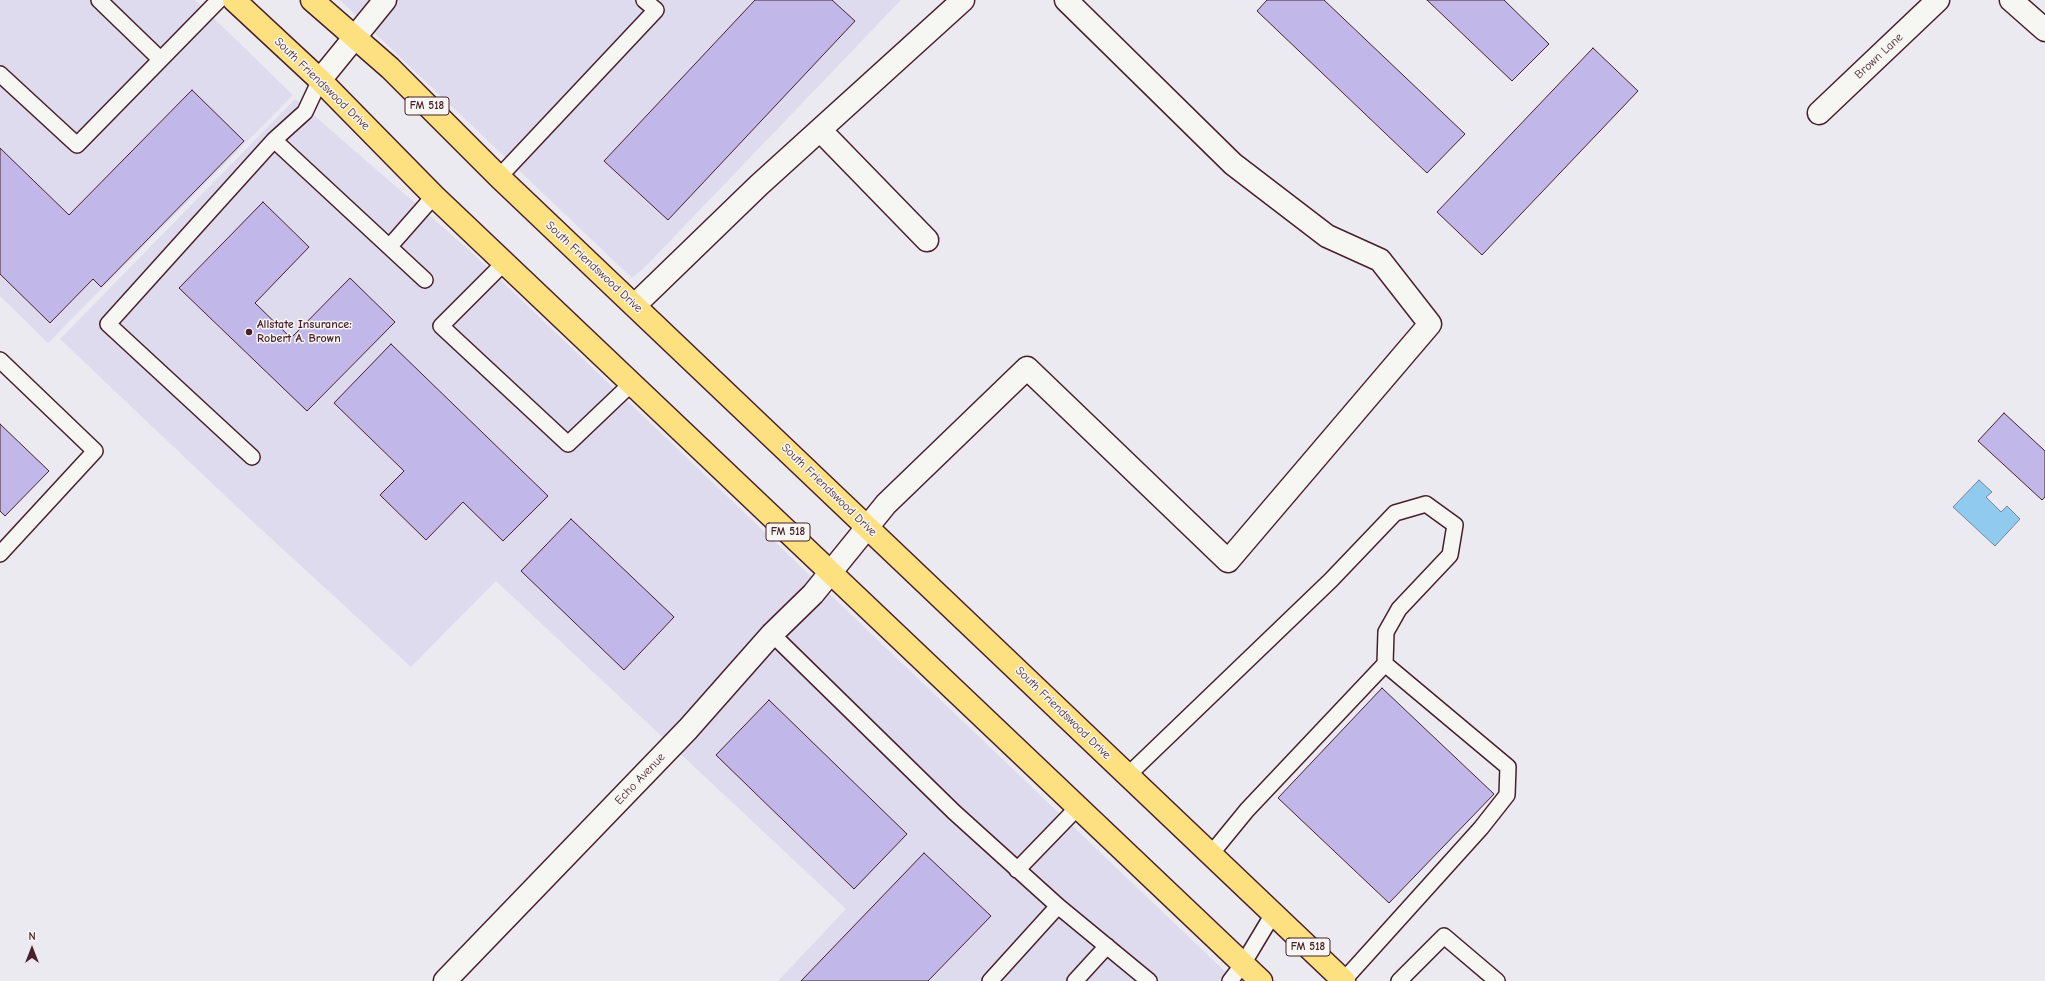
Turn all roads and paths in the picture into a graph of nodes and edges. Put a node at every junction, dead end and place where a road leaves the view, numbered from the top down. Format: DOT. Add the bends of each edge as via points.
graph roads {
  1 [pos="99,0"];
  2 [pos="219,0"];
  3 [pos="234,0"];
  4 [pos="312,0"];
  5 [pos="385,0"];
  6 [pos="644,0"];
  7 [pos="963,0"];
  8 [pos="1066,0"];
  9 [pos="1938,0"];
  10 [pos="2011,0"];
  11 [pos="660,5"];
  12 [pos="2045,30"];
  13 [pos="354,36"];
  14 [pos="160,60"];
  15 [pos="0,74"];
  16 [pos="320,80"];
  17 [pos="1819,113"];
  18 [pos="820,130"];
  19 [pos="274,140"];
  20 [pos="499,177"];
  21 [pos="434,196"];
  22 [pos="927,240"];
  23 [pos="390,246"];
  24 [pos="505,262"];
  25 [pos="425,280"];
  26 [pos="635,305"];
  27 [pos="0,360"];
  28 [pos="632,383"];
  29 [pos="252,458"];
  30 [pos="867,527"];
  31 [pos="0,554"];
  32 [pos="831,572"];
  33 [pos="772,634"];
  34 [pos="1385,664"];
  35 [pos="1128,775"];
  36 [pos="1078,807"];
  37 [pos="1211,854"];
  38 [pos="1017,870"];
  39 [pos="1058,906"];
  40 [pos="1273,914"];
  41 [pos="1107,946"];
  42 [pos="1236,973"];
  43 [pos="445,981"];
  44 [pos="990,981"];
  45 [pos="1076,981"];
  46 [pos="1149,981"];
  47 [pos="1261,981"];
  48 [pos="1344,981"];
  49 [pos="1399,981"];
  50 [pos="1497,981"];
  1 -- 14 [label="lane"];
  2 -- 14 [label="lane"];
  3 -- 16 [label="main road, South Friendswood Drive / FM 518"];
  4 -- 13 [label="main road, South Friendswood Drive / FM 518"];
  5 -- 13 [label="street"];
  6 -- 11 [label="lane"];
  7 -- 18 [label="street"];
  8 -- 30 [label="street, Echo Avenue" via="1233,164 1326,236 1380,260 1430,324 1228,561 1027,368 886,504"];
  9 -- 17 [label="street, Brown Lane"];
  10 -- 12 [label="street"];
  11 -- 20 [label="lane"];
  13 -- 16 [label="street"];
  13 -- 20 [label="main road, South Friendswood Drive / FM 518" via="390,68"];
  14 -- 15 [label="lane" via="77,145"];
  16 -- 19 [label="lane" via="305,112"];
  16 -- 21 [label="main road, South Friendswood Drive / FM 518"];
  18 -- 22 [label="street"];
  18 -- 26 [label="street"];
  19 -- 23 [label="lane"];
  19 -- 29 [label="lane" via="108,324"];
  20 -- 26 [label="main road, South Friendswood Drive / FM 518"];
  21 -- 23 [label="lane"];
  21 -- 24 [label="main road, South Friendswood Drive / FM 518"];
  23 -- 25 [label="lane"];
  24 -- 28 [label="main road, South Friendswood Drive / FM 518"];
  24 -- 28 [label="lane" via="441,326 568,444"];
  26 -- 30 [label="main road, South Friendswood Drive / FM 518"];
  27 -- 31 [label="lane" via="95,451"];
  28 -- 32 [label="main road, South Friendswood Drive / FM 518"];
  30 -- 32 [label="street, Echo Avenue"];
  30 -- 35 [label="main road, South Friendswood Drive / FM 518"];
  32 -- 33 [label="street, Echo Avenue" via="813,594"];
  32 -- 36 [label="main road, South Friendswood Drive / FM 518"];
  33 -- 38 [label="lane"];
  33 -- 43 [label="street, Echo Avenue" via="688,729"];
  34 -- 35 [label="lane" via="1386,632 1398,609 1450,555 1455,525 1426,504 1395,513 1331,580"];
  34 -- 37 [label="lane" via="1247,810"];
  34 -- 48 [label="lane" via="1508,767 1507,795 1481,828"];
  35 -- 37 [label="main road, South Friendswood Drive / FM 518"];
  36 -- 38 [label="lane"];
  36 -- 42 [label="main road, South Friendswood Drive / FM 518"];
  37 -- 40 [label="main road, South Friendswood Drive / FM 518"];
  38 -- 39 [label="lane"];
  39 -- 41 [label="lane"];
  39 -- 44 [label="lane"];
  40 -- 42 [label="lane"];
  40 -- 48 [label="main road, South Friendswood Drive / FM 518"];
  41 -- 45 [label="lane"];
  41 -- 46 [label="lane"];
  42 -- 47 [label="main road, South Friendswood Drive / FM 518"];
  49 -- 50 [label="lane" via="1444,936"];
}
